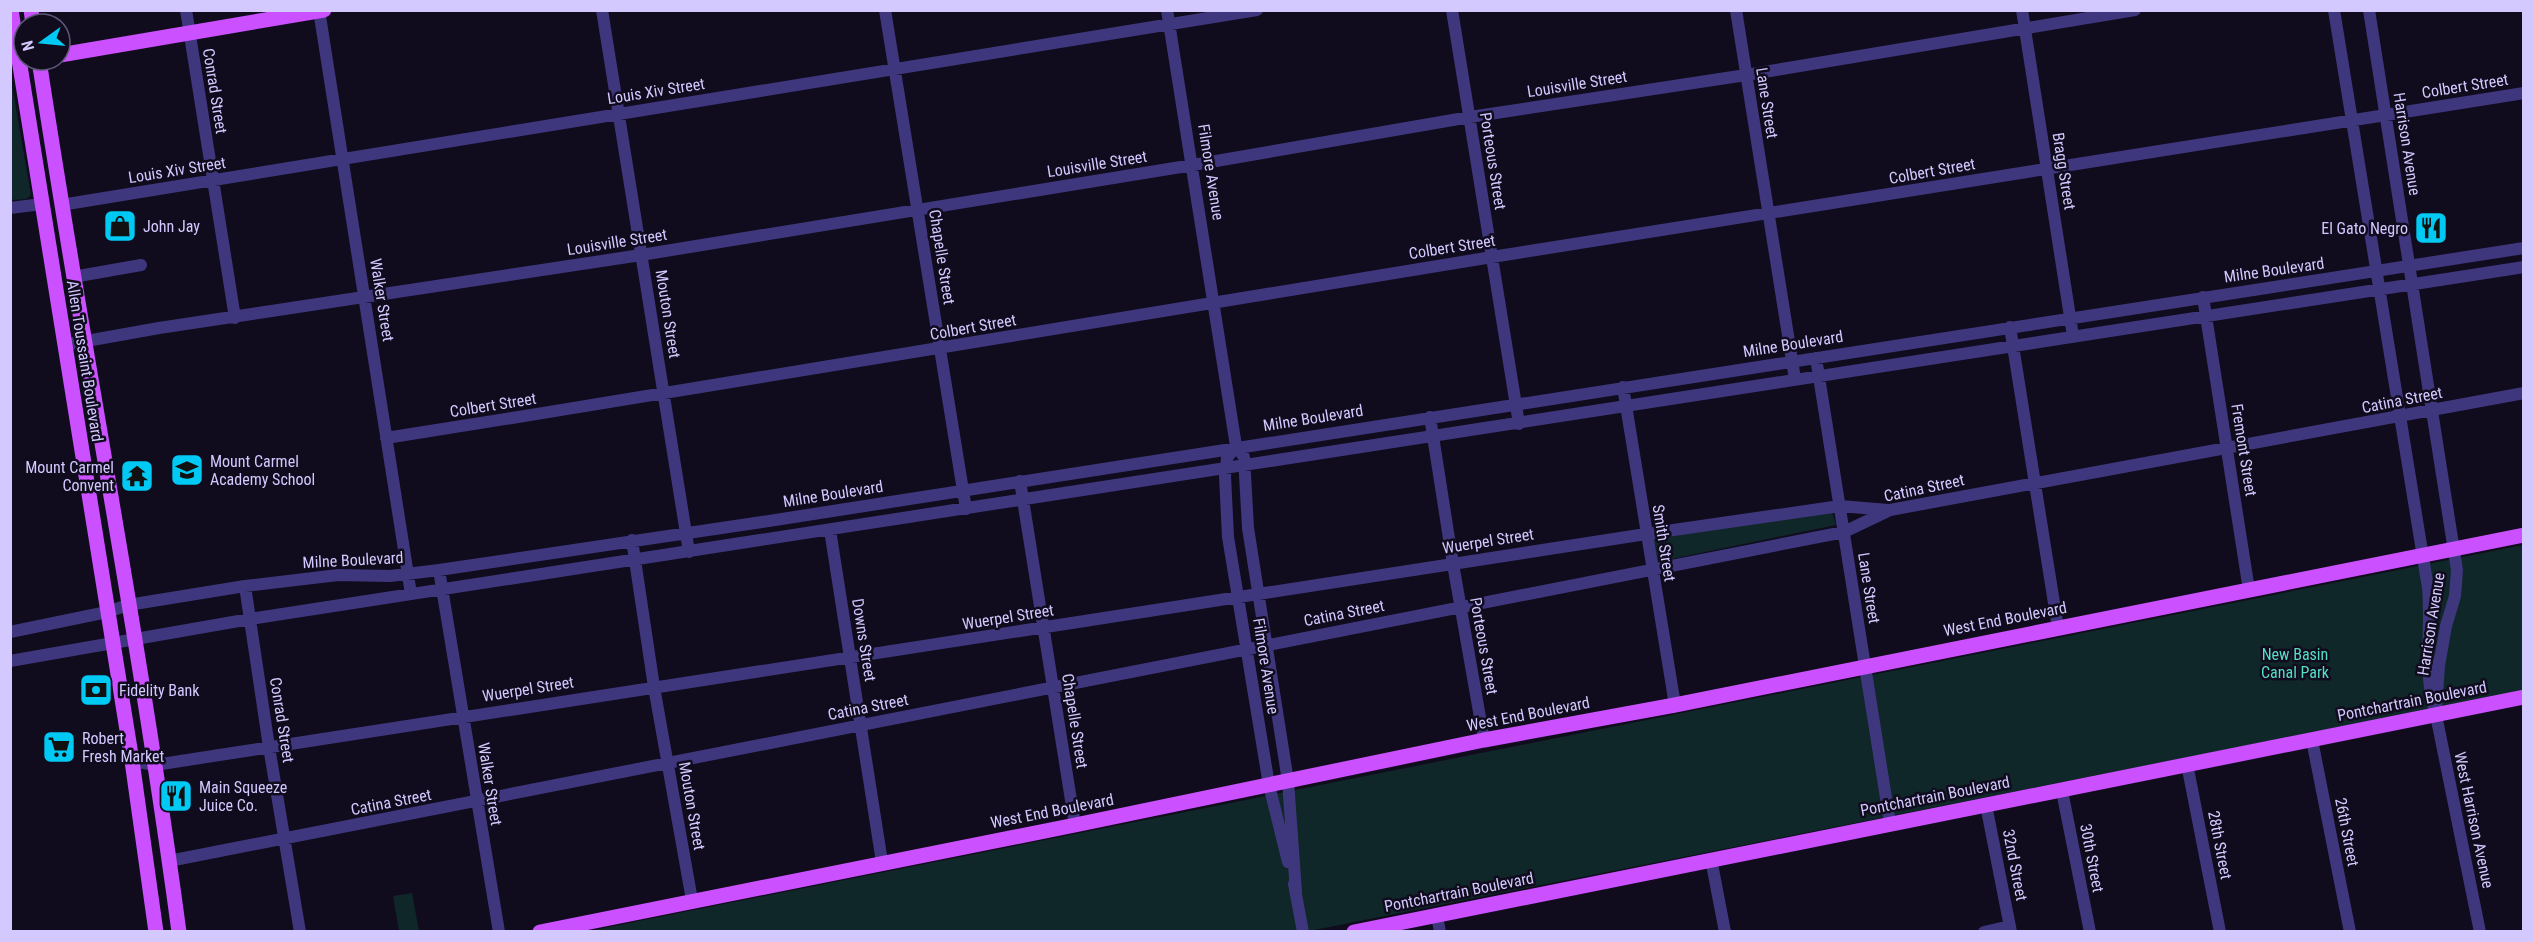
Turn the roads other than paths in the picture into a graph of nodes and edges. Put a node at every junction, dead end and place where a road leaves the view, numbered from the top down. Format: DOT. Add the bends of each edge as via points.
graph roads {
  1 [pos="186,10"];
  2 [pos="324,10"];
  3 [pos="602,10"];
  4 [pos="885,10"];
  5 [pos="1167,10"];
  6 [pos="1257,10"];
  7 [pos="1452,10"];
  8 [pos="1736,10"];
  9 [pos="2022,10"];
  10 [pos="2135,10"];
  11 [pos="2334,10"];
  12 [pos="2369,10"];
  13 [pos="319,11"];
  14 [pos="1170,24"];
  15 [pos="2025,27"];
  16 [pos="189,32"];
  17 [pos="72,53"];
  18 [pos="895,70"];
  19 [pos="22,72"];
  20 [pos="41,72"];
  21 [pos="1746,75"];
  22 [pos="2523,93"];
  23 [pos="619,114"];
  24 [pos="2385,115"];
  25 [pos="1470,117"];
  26 [pos="2353,121"];
  27 [pos="51,137"];
  28 [pos="32,140"];
  29 [pos="343,159"];
  30 [pos="1192,165"];
  31 [pos="2046,169"];
  32 [pos="213,180"];
  33 [pos="42,204"];
  34 [pos="61,205"];
  35 [pos="10,208"];
  36 [pos="917,210"];
  37 [pos="1769,215"];
  38 [pos="2523,248"];
  39 [pos="641,255"];
  40 [pos="1492,257"];
  41 [pos="141,265"];
  42 [pos="2410,266"];
  43 [pos="2523,267"];
  44 [pos="2377,271"];
  45 [pos="74,284"];
  46 [pos="2413,285"];
  47 [pos="2380,290"];
  48 [pos="56,295"];
  49 [pos="365,297"];
  50 [pos="2203,297"];
  51 [pos="1215,303"];
  52 [pos="2206,316"];
  53 [pos="235,318"];
  54 [pos="2071,318"];
  55 [pos="2010,327"];
  56 [pos="2073,336"];
  57 [pos="84,341"];
  58 [pos="64,345"];
  59 [pos="2013,345"];
  60 [pos="940,349"];
  61 [pos="1816,358"];
  62 [pos="1792,361"];
  63 [pos="1819,376"];
  64 [pos="1795,379"];
  65 [pos="1623,387"];
  66 [pos="2523,393"];
  67 [pos="664,394"];
  68 [pos="1515,404"];
  69 [pos="1626,407"];
  70 [pos="2433,411"];
  71 [pos="1430,417"];
  72 [pos="2400,417"];
  73 [pos="1519,424"];
  74 [pos="1432,436"];
  75 [pos="386,438"];
  76 [pos="1236,446"];
  77 [pos="2227,449"];
  78 [pos="1244,465"];
  79 [pos="1226,468"];
  80 [pos="1020,481"];
  81 [pos="2034,483"];
  82 [pos="962,489"];
  83 [pos="1024,500"];
  84 [pos="1840,506"];
  85 [pos="966,509"];
  86 [pos="1890,510"];
  87 [pos="830,530"];
  88 [pos="1844,531"];
  89 [pos="686,532"];
  90 [pos="1646,534"];
  91 [pos="2523,535"];
  92 [pos="632,540"];
  93 [pos="2454,548"];
  94 [pos="689,552"];
  95 [pos="2422,554"];
  96 [pos="635,560"];
  97 [pos="1453,564"];
  98 [pos="1652,569"];
  99 [pos="439,570"];
  100 [pos="408,574"];
  101 [pos="245,586"];
  102 [pos="443,590"];
  103 [pos="2249,590"];
  104 [pos="411,594"];
  105 [pos="1257,594"];
  106 [pos="1238,597"];
  107 [pos="128,605"];
  108 [pos="1461,607"];
  109 [pos="107,612"];
  110 [pos="250,619"];
  111 [pos="1042,628"];
  112 [pos="2058,628"];
  113 [pos="10,632"];
  114 [pos="134,639"];
  115 [pos="112,642"];
  116 [pos="1266,645"];
  117 [pos="1245,649"];
  118 [pos="850,659"];
  119 [pos="10,662"];
  120 [pos="1864,665"];
  121 [pos="654,687"];
  122 [pos="1052,688"];
  123 [pos="2523,697"];
  124 [pos="1675,705"];
  125 [pos="2436,715"];
  126 [pos="463,716"];
  127 [pos="860,726"];
  128 [pos="1484,740"];
  129 [pos="2312,740"];
  130 [pos="268,747"];
  131 [pos="132,761"];
  132 [pos="667,762"];
  133 [pos="2187,764"];
  134 [pos="155,765"];
  135 [pos="1288,781"];
  136 [pos="1269,784"];
  137 [pos="2062,791"];
  138 [pos="477,802"];
  139 [pos="1986,805"];
  140 [pos="1890,823"];
  141 [pos="1075,825"];
  142 [pos="284,840"];
  143 [pos="1711,859"];
  144 [pos="170,861"];
  145 [pos="882,862"];
  146 [pos="1296,892"];
  147 [pos="692,900"];
  148 [pos="1437,916"];
  149 [pos="2011,929"];
  150 [pos="156,932"];
  151 [pos="179,932"];
  152 [pos="300,932"];
  153 [pos="499,932"];
  154 [pos="540,932"];
  155 [pos="1303,932"];
  156 [pos="1354,932"];
  157 [pos="1440,932"];
  158 [pos="1725,932"];
  159 [pos="1984,932"];
  160 [pos="2090,932"];
  161 [pos="2220,932"];
  162 [pos="2350,932"];
  163 [pos="2480,932"];
  1 -- 16 [label="street, Conrad Street"];
  2 -- 13 [label="main road"];
  3 -- 23 [label="street, Mouton Street"];
  4 -- 18 [label="street, Chapelle Street"];
  5 -- 14 [label="street, Filmore Avenue"];
  6 -- 14 [label="street, Louis Xiv Street"];
  7 -- 25 [label="street, Porteous Street"];
  8 -- 21 [label="street, Lane Street"];
  9 -- 15 [label="street, Bragg Street"];
  10 -- 15 [label="street, Louisville Street"];
  11 -- 26 [label="street, Harrison Avenue"];
  12 -- 24 [label="street, Harrison Avenue"];
  13 -- 16 [label="main road"];
  13 -- 29 [label="street, Walker Street"];
  14 -- 18 [label="street, Louis Xiv Street"];
  14 -- 30 [label="street, Filmore Avenue"];
  15 -- 21 [label="street, Louisville Street"];
  15 -- 31 [label="street, Bragg Street"];
  16 -- 17 [label="main road"];
  16 -- 32 [label="street, Conrad Street"];
  18 -- 23 [label="street, Louis Xiv Street"];
  18 -- 36 [label="street, Chapelle Street"];
  19 -- 28 [label="main road, Allen Toussaint Boulevard"];
  20 -- 27 [label="main road, Allen Toussaint Boulevard"];
  21 -- 25 [label="street, Louisville Street"];
  21 -- 37 [label="street, Lane Street"];
  22 -- 24 [label="street, Colbert Street"];
  23 -- 29 [label="street, Louis Xiv Street"];
  23 -- 39 [label="street, Mouton Street"];
  24 -- 26 [label="street, Colbert Street"];
  24 -- 42 [label="street, Harrison Avenue"];
  25 -- 30 [label="street, Louisville Street"];
  25 -- 40 [label="street, Porteous Street"];
  26 -- 31 [label="street, Colbert Street"];
  26 -- 44 [label="street, Harrison Avenue"];
  27 -- 28 [label="main road"];
  27 -- 34 [label="main road, Allen Toussaint Boulevard"];
  28 -- 33 [label="main road, Allen Toussaint Boulevard"];
  29 -- 32 [label="street, Louis Xiv Street"];
  29 -- 49 [label="street, Walker Street"];
  30 -- 36 [label="street, Louisville Street"];
  30 -- 51 [label="street, Filmore Avenue"];
  31 -- 37 [label="street, Colbert Street"];
  31 -- 54 [label="street, Bragg Street"];
  32 -- 34 [label="street, Louis Xiv Street"];
  32 -- 53 [label="street, Conrad Street"];
  33 -- 35 [label="street"];
  33 -- 48 [label="main road, Allen Toussaint Boulevard"];
  34 -- 45 [label="main road, Allen Toussaint Boulevard"];
  36 -- 39 [label="street, Louisville Street"];
  36 -- 60 [label="street, Chapelle Street"];
  37 -- 40 [label="street, Colbert Street"];
  37 -- 62 [label="street, Lane Street"];
  38 -- 42 [label="street, Milne Boulevard"];
  39 -- 49 [label="street, Louisville Street"];
  39 -- 67 [label="street, Mouton Street"];
  40 -- 51 [label="street, Colbert Street"];
  40 -- 68 [label="street, Porteous Street"];
  41 -- 45 [label="street"];
  42 -- 44 [label="street, Milne Boulevard"];
  42 -- 46 [label="street, Harrison Avenue"];
  43 -- 46 [label="street"];
  44 -- 47 [label="street, Harrison Avenue"];
  44 -- 50 [label="street, Milne Boulevard"];
  45 -- 48 [label="main road"];
  45 -- 57 [label="main road, Allen Toussaint Boulevard"];
  46 -- 47 [label="street"];
  46 -- 70 [label="street, Harrison Avenue"];
  47 -- 52 [label="street"];
  47 -- 72 [label="street, Harrison Avenue"];
  48 -- 58 [label="main road, Allen Toussaint Boulevard"];
  49 -- 53 [label="street, Louisville Street"];
  49 -- 75 [label="street, Walker Street"];
  50 -- 52 [label="street, Fremont Street"];
  50 -- 54 [label="street, Milne Boulevard"];
  51 -- 60 [label="street, Colbert Street"];
  51 -- 76 [label="street, Filmore Avenue"];
  52 -- 56 [label="street"];
  52 -- 77 [label="street, Fremont Street"];
  53 -- 57 [label="street, Louisville Street"];
  54 -- 55 [label="street, Milne Boulevard"];
  54 -- 56 [label="street, Bragg Street"];
  55 -- 59 [label="street"];
  55 -- 61 [label="street, Milne Boulevard"];
  56 -- 59 [label="street"];
  57 -- 58 [label="street, Louisville Street"];
  57 -- 107 [label="main road, Allen Toussaint Boulevard"];
  58 -- 109 [label="main road, Allen Toussaint Boulevard"];
  59 -- 63 [label="street"];
  59 -- 81 [label="street"];
  60 -- 67 [label="street, Colbert Street"];
  60 -- 82 [label="street, Chapelle Street"];
  61 -- 62 [label="street, Milne Boulevard"];
  61 -- 63 [label="street, Lane Street"];
  62 -- 64 [label="street, Lane Street"];
  62 -- 65 [label="street, Milne Boulevard"];
  63 -- 64 [label="street"];
  63 -- 84 [label="street, Lane Street"];
  64 -- 69 [label="street"];
  65 -- 68 [label="street, Milne Boulevard"];
  65 -- 69 [label="street, Smith Street"];
  66 -- 70 [label="street, Catina Street"];
  67 -- 75 [label="street, Colbert Street"];
  67 -- 89 [label="street, Mouton Street"];
  68 -- 71 [label="street, Milne Boulevard"];
  68 -- 73 [label="street, Porteous Street"];
  69 -- 73 [label="street"];
  69 -- 90 [label="street, Smith Street"];
  70 -- 72 [label="street, Catina Street"];
  70 -- 93 [label="street, Harrison Avenue"];
  71 -- 74 [label="street, Porteous Street"];
  71 -- 76 [label="street, Milne Boulevard"];
  72 -- 77 [label="street, Catina Street"];
  72 -- 95 [label="street, Harrison Avenue"];
  73 -- 74 [label="street"];
  74 -- 78 [label="street"];
  74 -- 97 [label="street, Porteous Street"];
  75 -- 100 [label="street, Walker Street"];
  76 -- 78 [label="street, Filmore Avenue" via="1244,457"];
  76 -- 79 [label="street, Filmore Avenue" via="1227,458"];
  76 -- 80 [label="street, Milne Boulevard"];
  77 -- 81 [label="street, Catina Street"];
  77 -- 103 [label="street, Fremont Street"];
  78 -- 79 [label="street"];
  78 -- 105 [label="street, Filmore Avenue"];
  79 -- 83 [label="street"];
  79 -- 106 [label="street, Filmore Avenue" via="1228,531"];
  80 -- 82 [label="street, Milne Boulevard"];
  80 -- 83 [label="street, Chapelle Street"];
  81 -- 86 [label="street, Catina Street"];
  81 -- 112 [label="street"];
  82 -- 85 [label="street, Chapelle Street"];
  82 -- 89 [label="street, Milne Boulevard"];
  83 -- 85 [label="street"];
  83 -- 111 [label="street, Chapelle Street"];
  84 -- 86 [label="street, Wuerpel Street"];
  84 -- 88 [label="street, Lane Street"];
  84 -- 90 [label="street, Wuerpel Street"];
  85 -- 87 [label="street"];
  86 -- 88 [label="street, Catina Street"];
  87 -- 94 [label="street"];
  87 -- 118 [label="street, Downs Street"];
  88 -- 98 [label="street, Catina Street"];
  88 -- 120 [label="street, Lane Street"];
  89 -- 92 [label="street, Milne Boulevard"];
  89 -- 94 [label="street, Mouton Street"];
  90 -- 97 [label="street, Wuerpel Street"];
  90 -- 98 [label="street, Smith Street"];
  91 -- 93 [label="main road, West End Boulevard"];
  92 -- 96 [label="street, Mouton Street"];
  92 -- 99 [label="street, Milne Boulevard"];
  93 -- 95 [label="main road, West End Boulevard"];
  93 -- 125 [label="street, Harrison Avenue" via="2455,596 2441,656"];
  94 -- 96 [label="street"];
  95 -- 103 [label="main road, West End Boulevard"];
  95 -- 125 [label="street, Harrison Avenue" via="2430,614 2429,692"];
  96 -- 102 [label="street"];
  96 -- 121 [label="street, Mouton Street"];
  97 -- 105 [label="street, Wuerpel Street"];
  97 -- 108 [label="street, Porteous Street"];
  98 -- 108 [label="street, Catina Street"];
  98 -- 124 [label="street, Smith Street"];
  99 -- 100 [label="street, Milne Boulevard"];
  99 -- 102 [label="street, Walker Street"];
  100 -- 101 [label="street, Milne Boulevard" via="338,575"];
  100 -- 104 [label="street, Walker Street"];
  101 -- 107 [label="street, Milne Boulevard"];
  101 -- 110 [label="street, Conrad Street"];
  102 -- 104 [label="street"];
  102 -- 126 [label="street, Walker Street"];
  103 -- 112 [label="main road, West End Boulevard"];
  104 -- 110 [label="street"];
  105 -- 106 [label="street, Wuerpel Street"];
  105 -- 116 [label="street, Filmore Avenue"];
  106 -- 111 [label="street, Wuerpel Street"];
  106 -- 117 [label="street, Filmore Avenue"];
  107 -- 109 [label="street, Milne Boulevard"];
  107 -- 114 [label="main road, Allen Toussaint Boulevard"];
  108 -- 116 [label="street, Catina Street"];
  108 -- 128 [label="street, Porteous Street"];
  109 -- 113 [label="street, Milne Boulevard"];
  109 -- 115 [label="main road, Allen Toussaint Boulevard"];
  110 -- 114 [label="street"];
  110 -- 130 [label="street, Conrad Street"];
  111 -- 118 [label="street, Wuerpel Street"];
  111 -- 122 [label="street, Chapelle Street"];
  112 -- 120 [label="main road, West End Boulevard"];
  114 -- 115 [label="street"];
  114 -- 134 [label="main road, Allen Toussaint Boulevard"];
  115 -- 119 [label="street"];
  115 -- 131 [label="main road, Allen Toussaint Boulevard"];
  116 -- 117 [label="street, Catina Street"];
  116 -- 135 [label="street, Filmore Avenue"];
  117 -- 122 [label="street, Catina Street"];
  117 -- 136 [label="street, Filmore Avenue"];
  118 -- 121 [label="street, Wuerpel Street"];
  118 -- 127 [label="street, Downs Street"];
  120 -- 124 [label="main road, West End Boulevard"];
  120 -- 140 [label="street, Lane Street"];
  121 -- 126 [label="street, Wuerpel Street"];
  121 -- 132 [label="street, Mouton Street"];
  122 -- 127 [label="street, Catina Street"];
  122 -- 141 [label="street, Chapelle Street"];
  123 -- 125 [label="main road, Pontchartrain Boulevard"];
  124 -- 128 [label="main road, West End Boulevard"];
  125 -- 129 [label="main road, Pontchartrain Boulevard"];
  125 -- 163 [label="street, West Harrison Avenue"];
  126 -- 130 [label="street, Wuerpel Street"];
  126 -- 138 [label="street, Walker Street"];
  127 -- 132 [label="street, Catina Street"];
  127 -- 145 [label="street, Downs Street"];
  128 -- 135 [label="main road, West End Boulevard"];
  129 -- 133 [label="main road, Pontchartrain Boulevard"];
  129 -- 162 [label="street, 26th Street"];
  130 -- 134 [label="street, Wuerpel Street"];
  130 -- 142 [label="street, Conrad Street"];
  131 -- 134 [label="street, Wuerpel Street"];
  131 -- 150 [label="main road, Allen Toussaint Boulevard"];
  132 -- 138 [label="street, Catina Street"];
  132 -- 147 [label="street, Mouton Street"];
  133 -- 137 [label="main road, Pontchartrain Boulevard"];
  133 -- 161 [label="street, 28th Street"];
  134 -- 144 [label="main road, Allen Toussaint Boulevard"];
  135 -- 136 [label="main road, West End Boulevard"];
  135 -- 146 [label="street, Filmore Avenue"];
  136 -- 141 [label="main road, West End Boulevard"];
  136 -- 146 [label="street, Filmore Avenue"];
  137 -- 139 [label="main road, Pontchartrain Boulevard"];
  137 -- 160 [label="street, 30th Street"];
  138 -- 142 [label="street, Catina Street"];
  138 -- 153 [label="street, Walker Street"];
  139 -- 140 [label="main road, Pontchartrain Boulevard"];
  139 -- 149 [label="street, 32nd Street"];
  140 -- 143 [label="main road, Pontchartrain Boulevard"];
  141 -- 145 [label="main road, West End Boulevard"];
  142 -- 144 [label="street, Catina Street"];
  142 -- 152 [label="street, Conrad Street"];
  143 -- 148 [label="main road, Pontchartrain Boulevard"];
  143 -- 158 [label="street"];
  144 -- 151 [label="main road, Allen Toussaint Boulevard"];
  145 -- 147 [label="main road, West End Boulevard"];
  146 -- 155 [label="street, Filmore Avenue"];
  147 -- 154 [label="main road, West End Boulevard"];
  148 -- 156 [label="main road, Pontchartrain Boulevard"];
  148 -- 157 [label="street"];
  149 -- 159 [label="street"];
}
